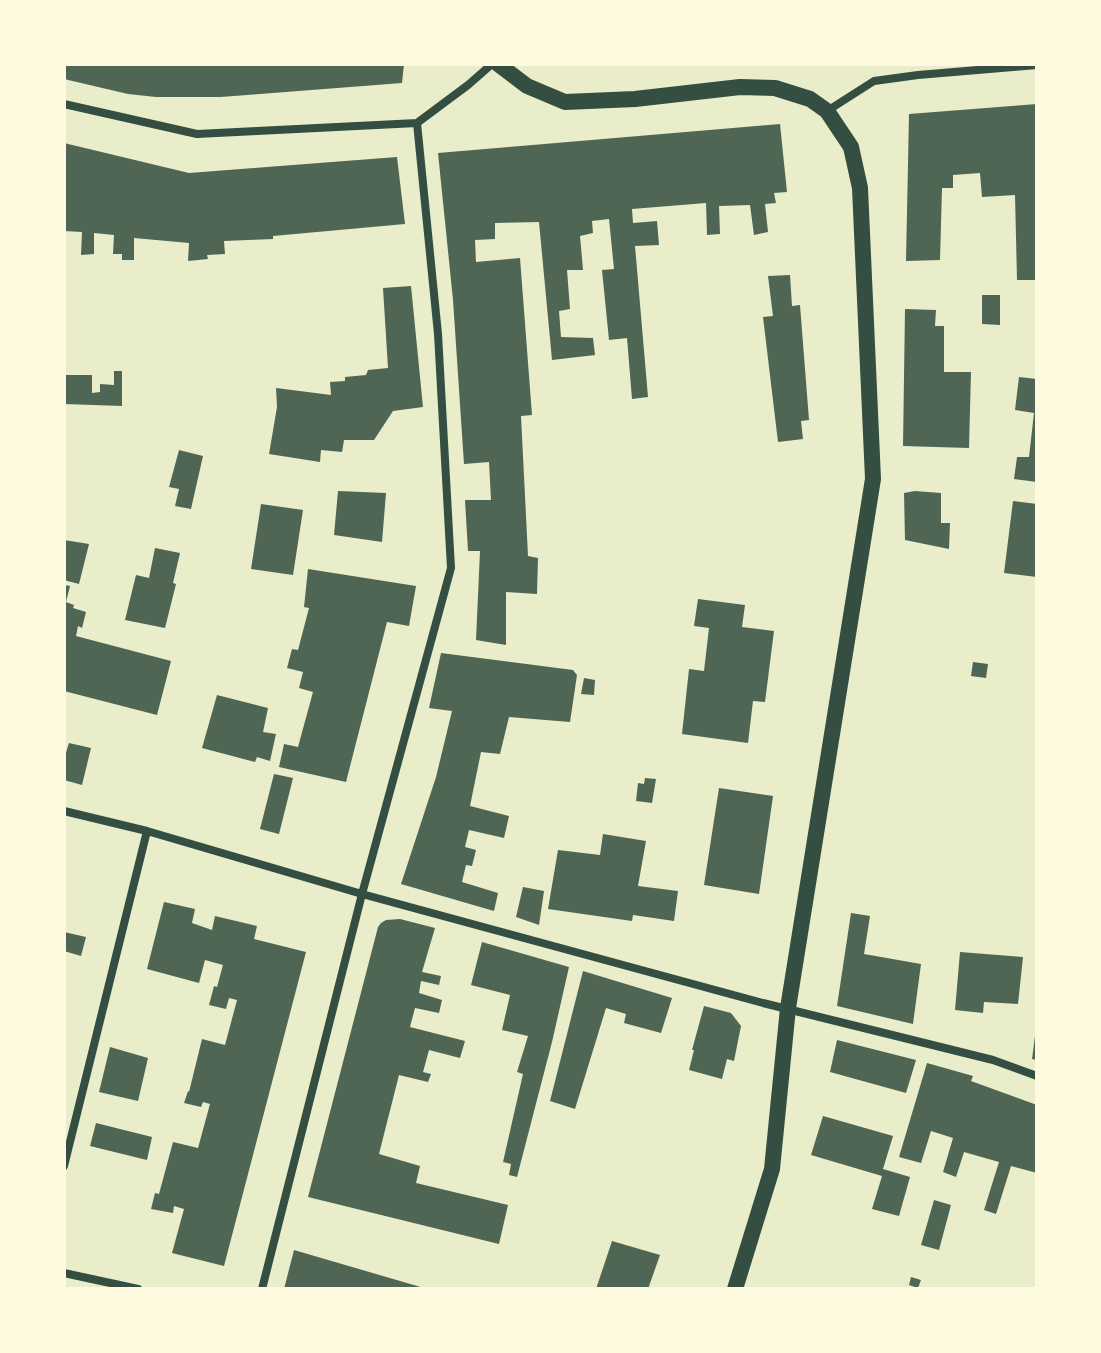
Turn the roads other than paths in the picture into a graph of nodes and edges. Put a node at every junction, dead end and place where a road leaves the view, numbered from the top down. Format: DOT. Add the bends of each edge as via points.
graph roads {
  1 [pos="492,64"];
  2 [pos="498,64"];
  3 [pos="1037,65"];
  4 [pos="64,104"];
  5 [pos="827,111"];
  6 [pos="417,123"];
  7 [pos="64,811"];
  8 [pos="147,831"];
  9 [pos="362,894"];
  10 [pos="788,1008"];
  11 [pos="1037,1076"];
  12 [pos="64,1166"];
  13 [pos="64,1273"];
  14 [pos="138,1289"];
  15 [pos="262,1289"];
  16 [pos="735,1289"];
  1 -- 6 [label="street"];
  2 -- 5 [label="main road" via="527,86 565,102 752,87 810,99"];
  3 -- 5 [label="street" via="874,81"];
  4 -- 6 [label="street" via="197,134"];
  5 -- 10 [label="main road" via="851,147 860,188 873,479"];
  6 -- 9 [label="street" via="438,334 451,568"];
  7 -- 8 [label="street"];
  8 -- 9 [label="street"];
  8 -- 12 [label="street"];
  9 -- 10 [label="street"];
  9 -- 15 [label="street"];
  10 -- 11 [label="street"];
  10 -- 16 [label="main road" via="772,1169"];
  13 -- 14 [label="street"];
}
